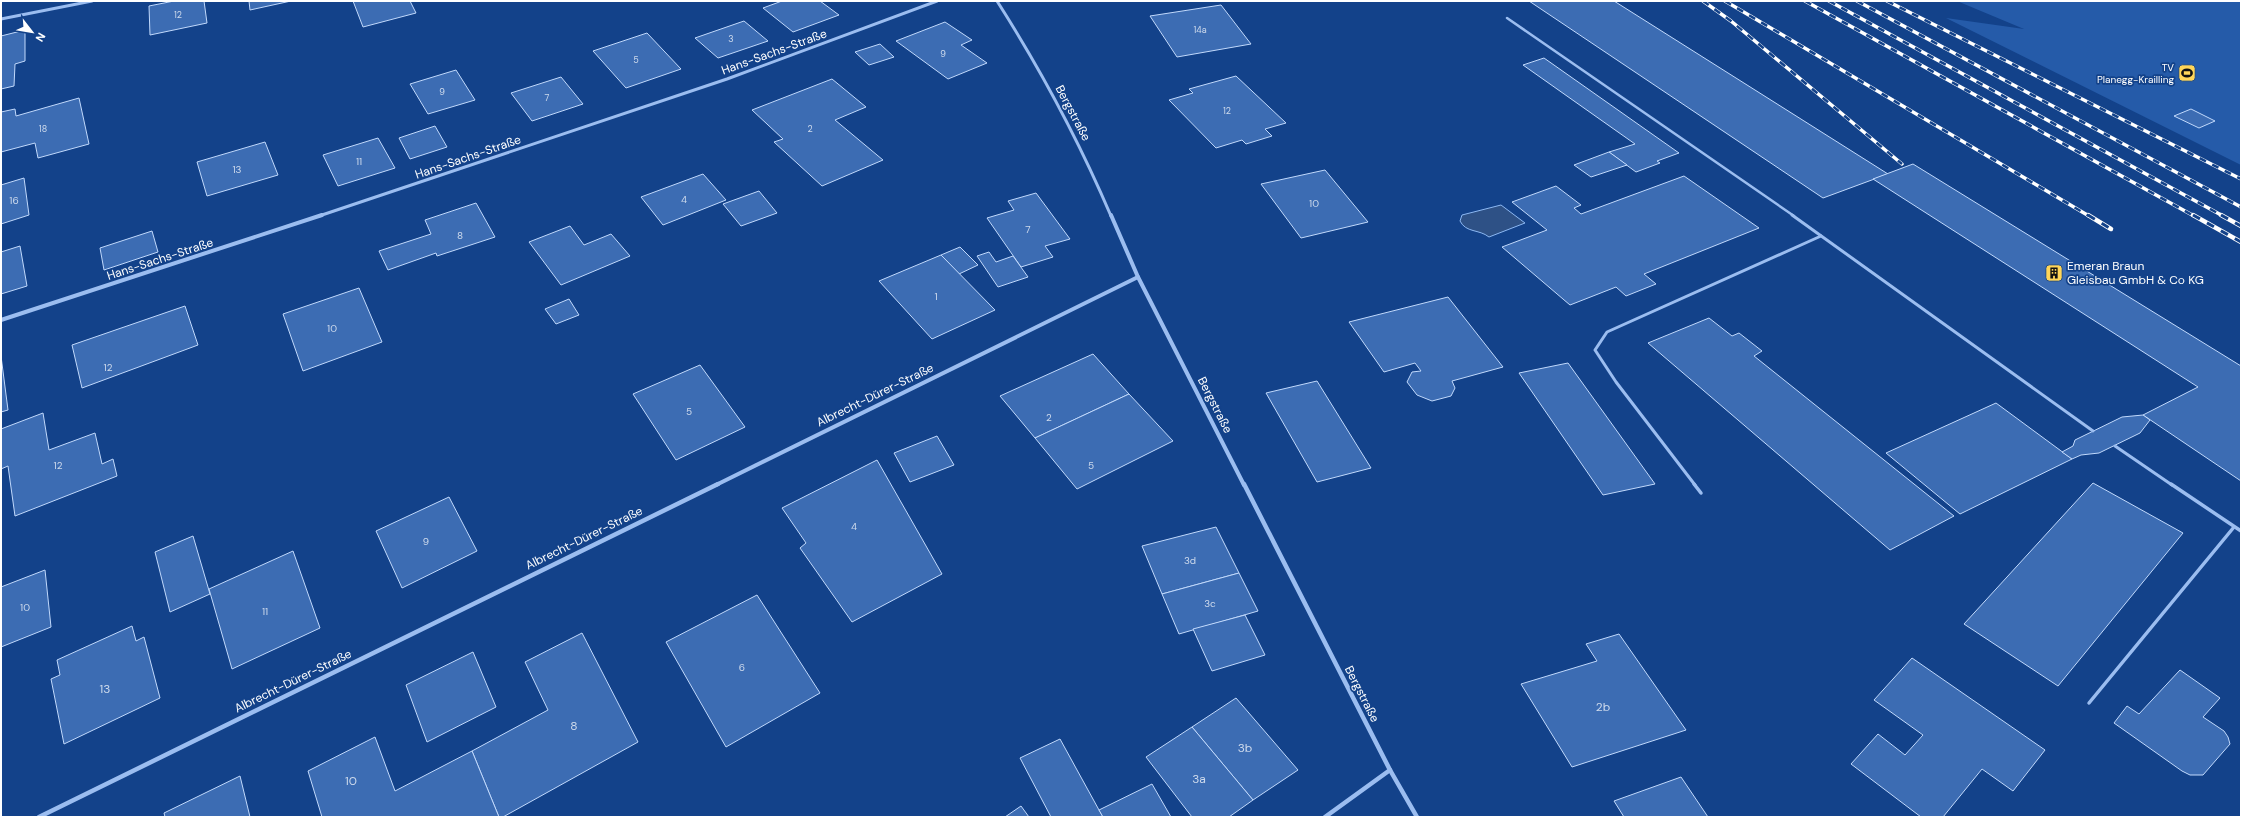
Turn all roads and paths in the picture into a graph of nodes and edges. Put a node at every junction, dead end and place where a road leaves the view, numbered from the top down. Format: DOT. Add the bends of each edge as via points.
graph roads {
  1 [pos="92,1"];
  2 [pos="937,1"];
  3 [pos="997,1"];
  4 [pos="1507,18"];
  5 [pos="1,20"];
  6 [pos="1821,236"];
  7 [pos="1138,277"];
  8 [pos="1,320"];
  9 [pos="2093,431"];
  10 [pos="2115,446"];
  11 [pos="1701,493"];
  12 [pos="2234,527"];
  13 [pos="2241,532"];
  14 [pos="2089,703"];
  15 [pos="1390,770"];
  16 [pos="39,817"];
  17 [pos="1325,817"];
  18 [pos="1417,817"];
  1 -- 5 [label="street"];
  2 -- 8 [label="street, Hans-Sachs-Straße" via="727,79 394,192"];
  3 -- 7 [label="street, Bergstraße" via="1027,48 1084,154"];
  4 -- 6 [label="lane"];
  6 -- 9 [label="lane"];
  6 -- 11 [label="lane" via="1607,332 1595,350 1616,382"];
  7 -- 15 [label="street, Bergstraße"];
  7 -- 16 [label="street, Albrecht-Dürer-Straße"];
  10 -- 12 [label="lane"];
  12 -- 13 [label="lane"];
  12 -- 14 [label="lane"];
  15 -- 17 [label="street"];
  15 -- 18 [label="street, Bergstraße"];
}
